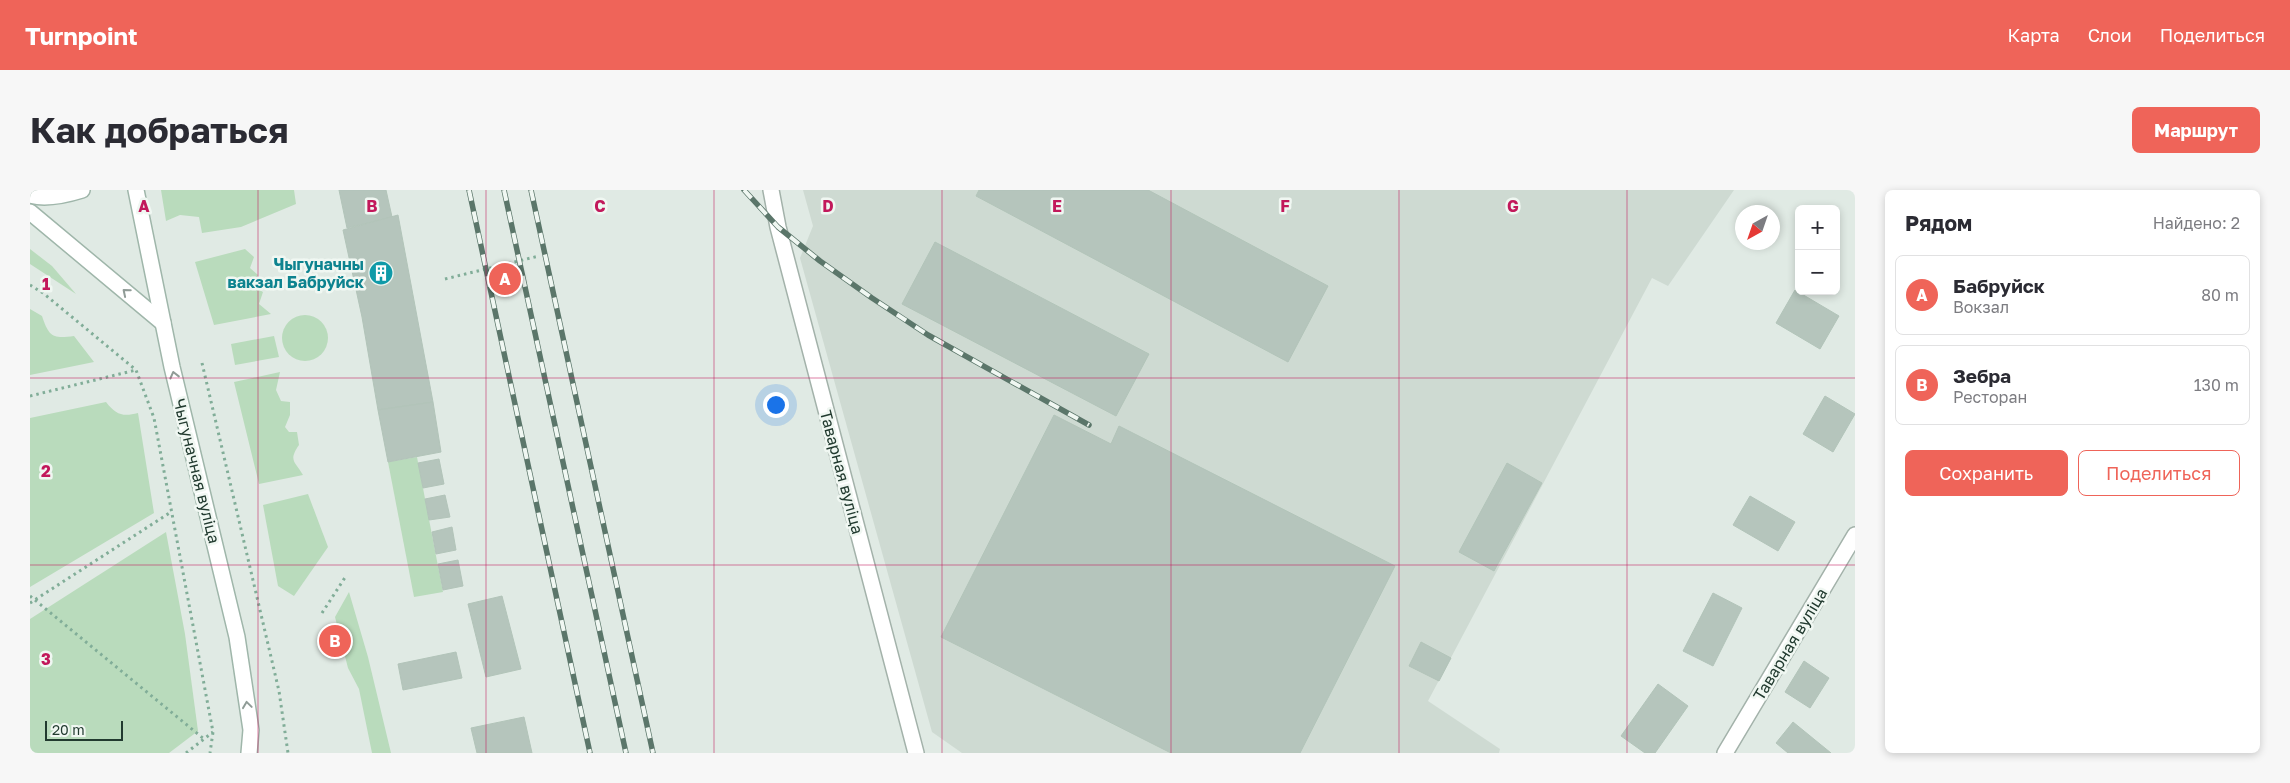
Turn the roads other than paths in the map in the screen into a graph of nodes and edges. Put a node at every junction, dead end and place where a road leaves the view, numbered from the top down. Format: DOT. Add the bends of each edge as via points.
graph roads {
  1 [pos="82,190"];
  2 [pos="136,190"];
  3 [pos="771,190"];
  4 [pos="30,195"];
  5 [pos="30,212"];
  6 [pos="163,323"];
  7 [pos="1855,535"];
  8 [pos="249,753"];
  9 [pos="916,753"];
  10 [pos="1725,753"];
  1 -- 4 [label="street" via="62,195"];
  2 -- 6 [label="street, Чыгуначная вуліца"];
  3 -- 9 [label="street, Таварная вуліца"];
  6 -- 5 [label="street, one-way"];
  8 -- 6 [label="street, Чыгуначная вуліца, one-way" via="250,730 237,637"];
  7 -- 10 [label="street, Таварная вуліца"];
}
